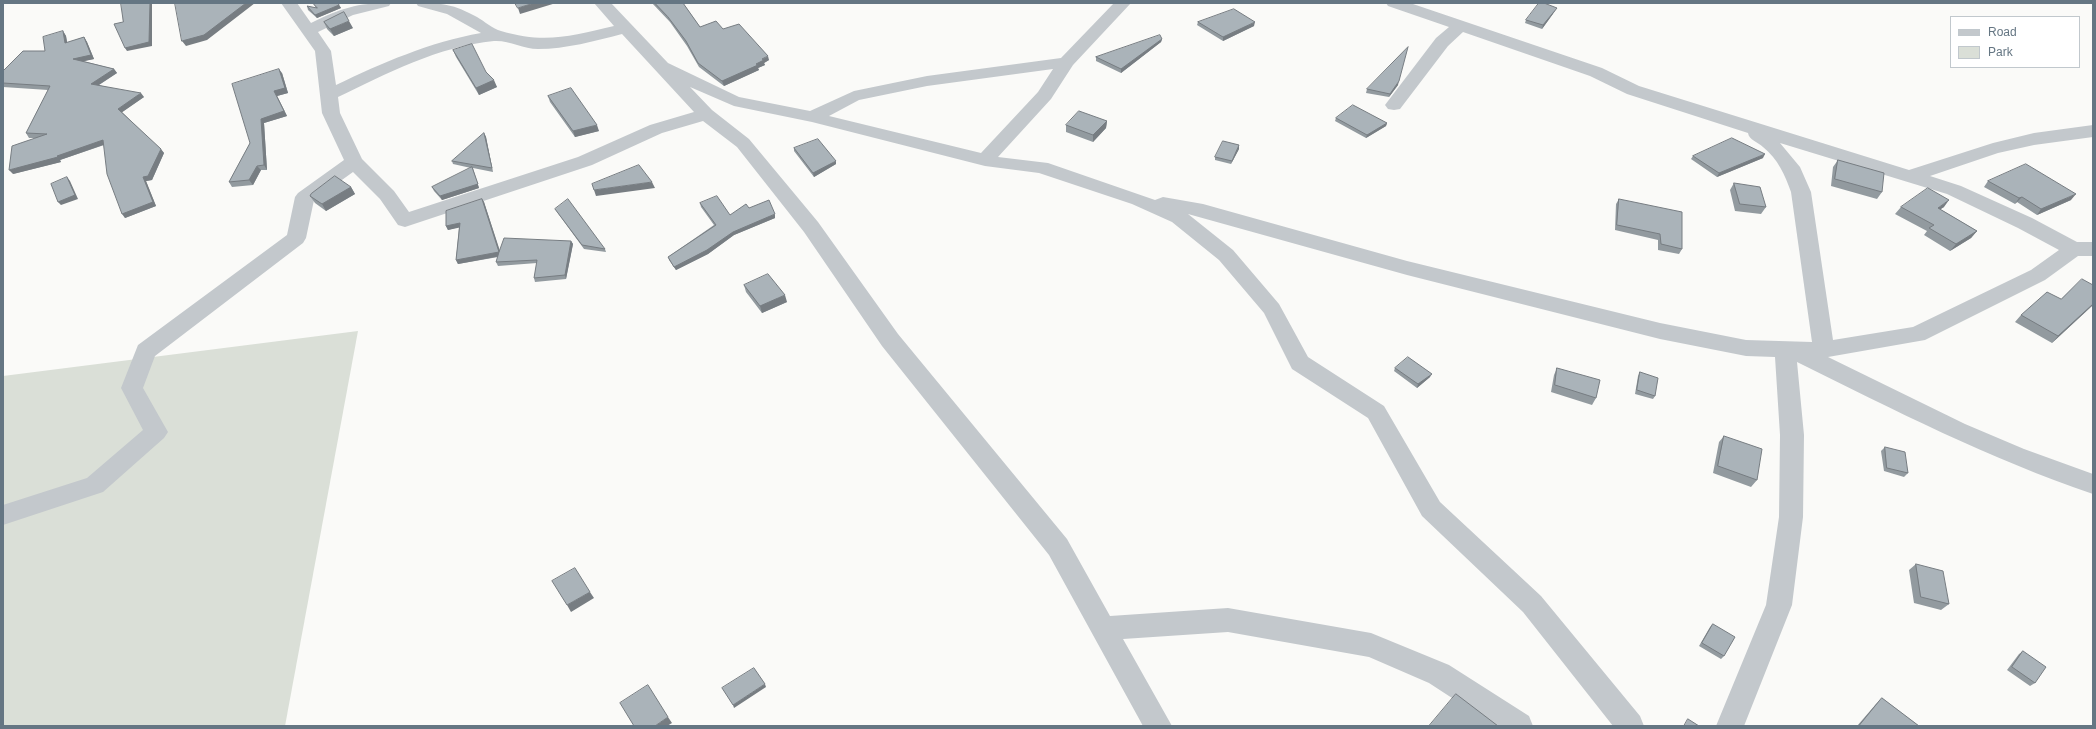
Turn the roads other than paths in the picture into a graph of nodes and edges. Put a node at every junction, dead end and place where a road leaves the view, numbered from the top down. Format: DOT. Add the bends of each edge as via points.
graph roads {
  1 [pos="289,3"];
  2 [pos="383,3"];
  3 [pos="424,3"];
  4 [pos="602,3"];
  5 [pos="1123,3"];
  6 [pos="1394,3"];
  7 [pos="1460,26"];
  8 [pos="626,28"];
  9 [pos="308,31"];
  10 [pos="497,36"];
  11 [pos="1066,62"];
  12 [pos="662,67"];
  13 [pos="329,95"];
  14 [pos="1394,105"];
  15 [pos="706,114"];
  16 [pos="812,117"];
  17 [pos="1737,124"];
  18 [pos="2093,131"];
  19 [pos="985,160"];
  20 [pos="354,162"];
  21 [pos="1911,176"];
  22 [pos="1139,200"];
  23 [pos="2085,250"];
  24 [pos="1788,349"];
  25 [pos="1824,350"];
  26 [pos="2093,484"];
  27 [pos="3,515"];
  28 [pos="1103,628"];
  29 [pos="1158,726"];
  30 [pos="1519,726"];
  31 [pos="1630,726"];
  32 [pos="1730,726"];
  1 -- 9 [label="street"];
  2 -- 9 [label="street" via="347,12"];
  3 -- 10 [label="street" via="438,5 458,14"];
  4 -- 8 [label="street"];
  5 -- 11 [label="street"];
  6 -- 7 [label="street"];
  7 -- 14 [label="street" via="1442,42"];
  7 -- 17 [label="street" via="1596,72 1633,90"];
  8 -- 10 [label="street" via="570,41 537,44"];
  8 -- 12 [label="street"];
  9 -- 13 [label="street" via="322,51"];
  10 -- 13 [label="street" via="449,44 391,65"];
  11 -- 16 [label="street" via="927,81 854,96"];
  11 -- 19 [label="street" via="1045,94"];
  12 -- 15 [label="street"];
  12 -- 16 [label="street" via="734,101"];
  13 -- 20 [label="street" via="331,113"];
  15 -- 20 [label="street" via="656,129 585,161 405,220 387,195"];
  15 -- 28 [label="street" via="743,143 811,227 890,340 1058,547"];
  16 -- 19 [label="street"];
  17 -- 21 [label="street"];
  17 -- 25 [label="street" via="1770,143 1791,167 1801,192"];
  18 -- 21 [label="street" via="2034,139 1993,149"];
  19 -- 22 [label="street" via="1041,167"];
  20 -- 27 [label="street" via="305,197 296,238 146,351 132,388 156,432 94,485"];
  21 -- 23 [label="street" via="1954,190"];
  22 -- 24 [label="street" via="1203,210 1407,268 1660,331 1746,348"];
  22 -- 31 [label="street" via="1179,217 1226,255 1272,309 1300,363 1376,412 1431,509 1532,604"];
  23 -- 25 [label="street" via="1917,334"];
  24 -- 25 [label="street"];
  24 -- 26 [label="street" via="1956,430 2016,456"];
  24 -- 32 [label="street" via="1792,435 1791,517 1779,605"];
  28 -- 29 [label="street"];
  28 -- 30 [label="street" via="1228,620 1371,645 1439,674"];
}
